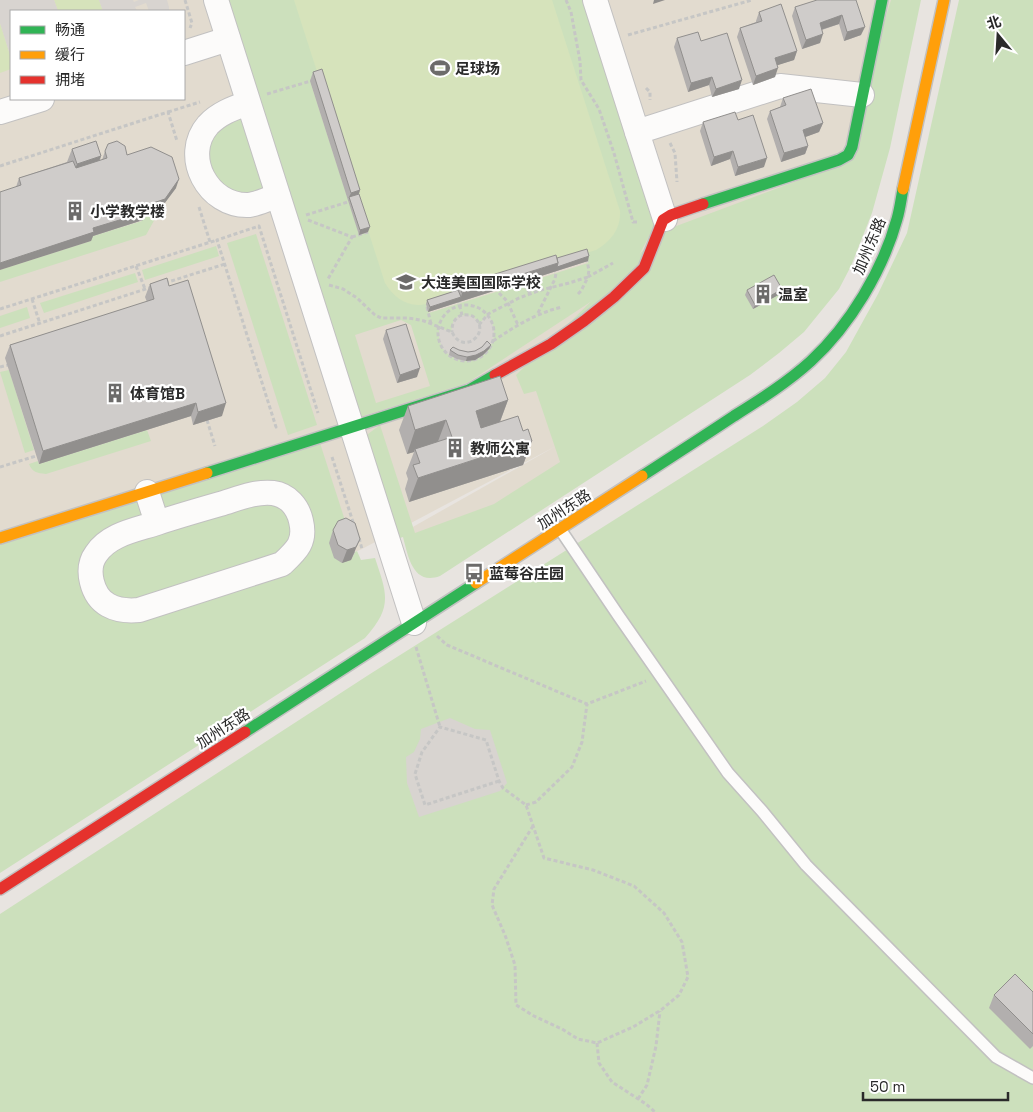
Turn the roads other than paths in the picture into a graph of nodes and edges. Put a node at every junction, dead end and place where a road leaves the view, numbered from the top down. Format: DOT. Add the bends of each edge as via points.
graph roads {
  1 [pos="216,0"];
  2 [pos="595,0"];
  3 [pos="882,0"];
  4 [pos="944,0"];
  5 [pos="228,38"];
  6 [pos="186,42"];
  7 [pos="862,95"];
  8 [pos="257,99"];
  9 [pos="39,100"];
  10 [pos="0,112"];
  11 [pos="637,132"];
  12 [pos="278,196"];
  13 [pos="670,217"];
  14 [pos="352,427"];
  15 [pos="147,492"];
  16 [pos="157,522"];
  17 [pos="560,529"];
  18 [pos="0,538"];
  19 [pos="424,628"];
  20 [pos="0,889"];
  21 [pos="1033,1078"];
  1 -- 5 [label="street"];
  2 -- 11 [label="street"];
  3 -- 7 [label="street"];
  4 -- 17 [label="street, 加州东路" via="897,219 878,267 843,326 814,358 770,393"];
  5 -- 6 [label="street"];
  5 -- 8 [label="street"];
  7 -- 11 [label="street" via="780,86"];
  7 -- 13 [label="street" via="848,155"];
  8 -- 12 [label="street"];
  8 -- 12 [label="street" via="219,115 207,126 197,155 200,171 213,191 234,203 250,205"];
  9 -- 10 [label="street"];
  11 -- 13 [label="street"];
  12 -- 14 [label="street"];
  13 -- 14 [label="street" via="644,268 614,297 551,344 469,390"];
  14 -- 15 [label="street"];
  14 -- 19 [label="street"];
  15 -- 16 [label="street"];
  15 -- 18 [label="street"];
  16 -- 16 [label="street" via="117,536 96,554 90,577 103,602 128,611 139,610 282,564 302,540 302,526 296,508 290,500 274,493 253,494"];
  17 -- 19 [label="street, 加州东路"];
  17 -- 21 [label="lane" via="728,773 806,866 996,1057"];
  19 -- 20 [label="street, 加州东路"];
}
